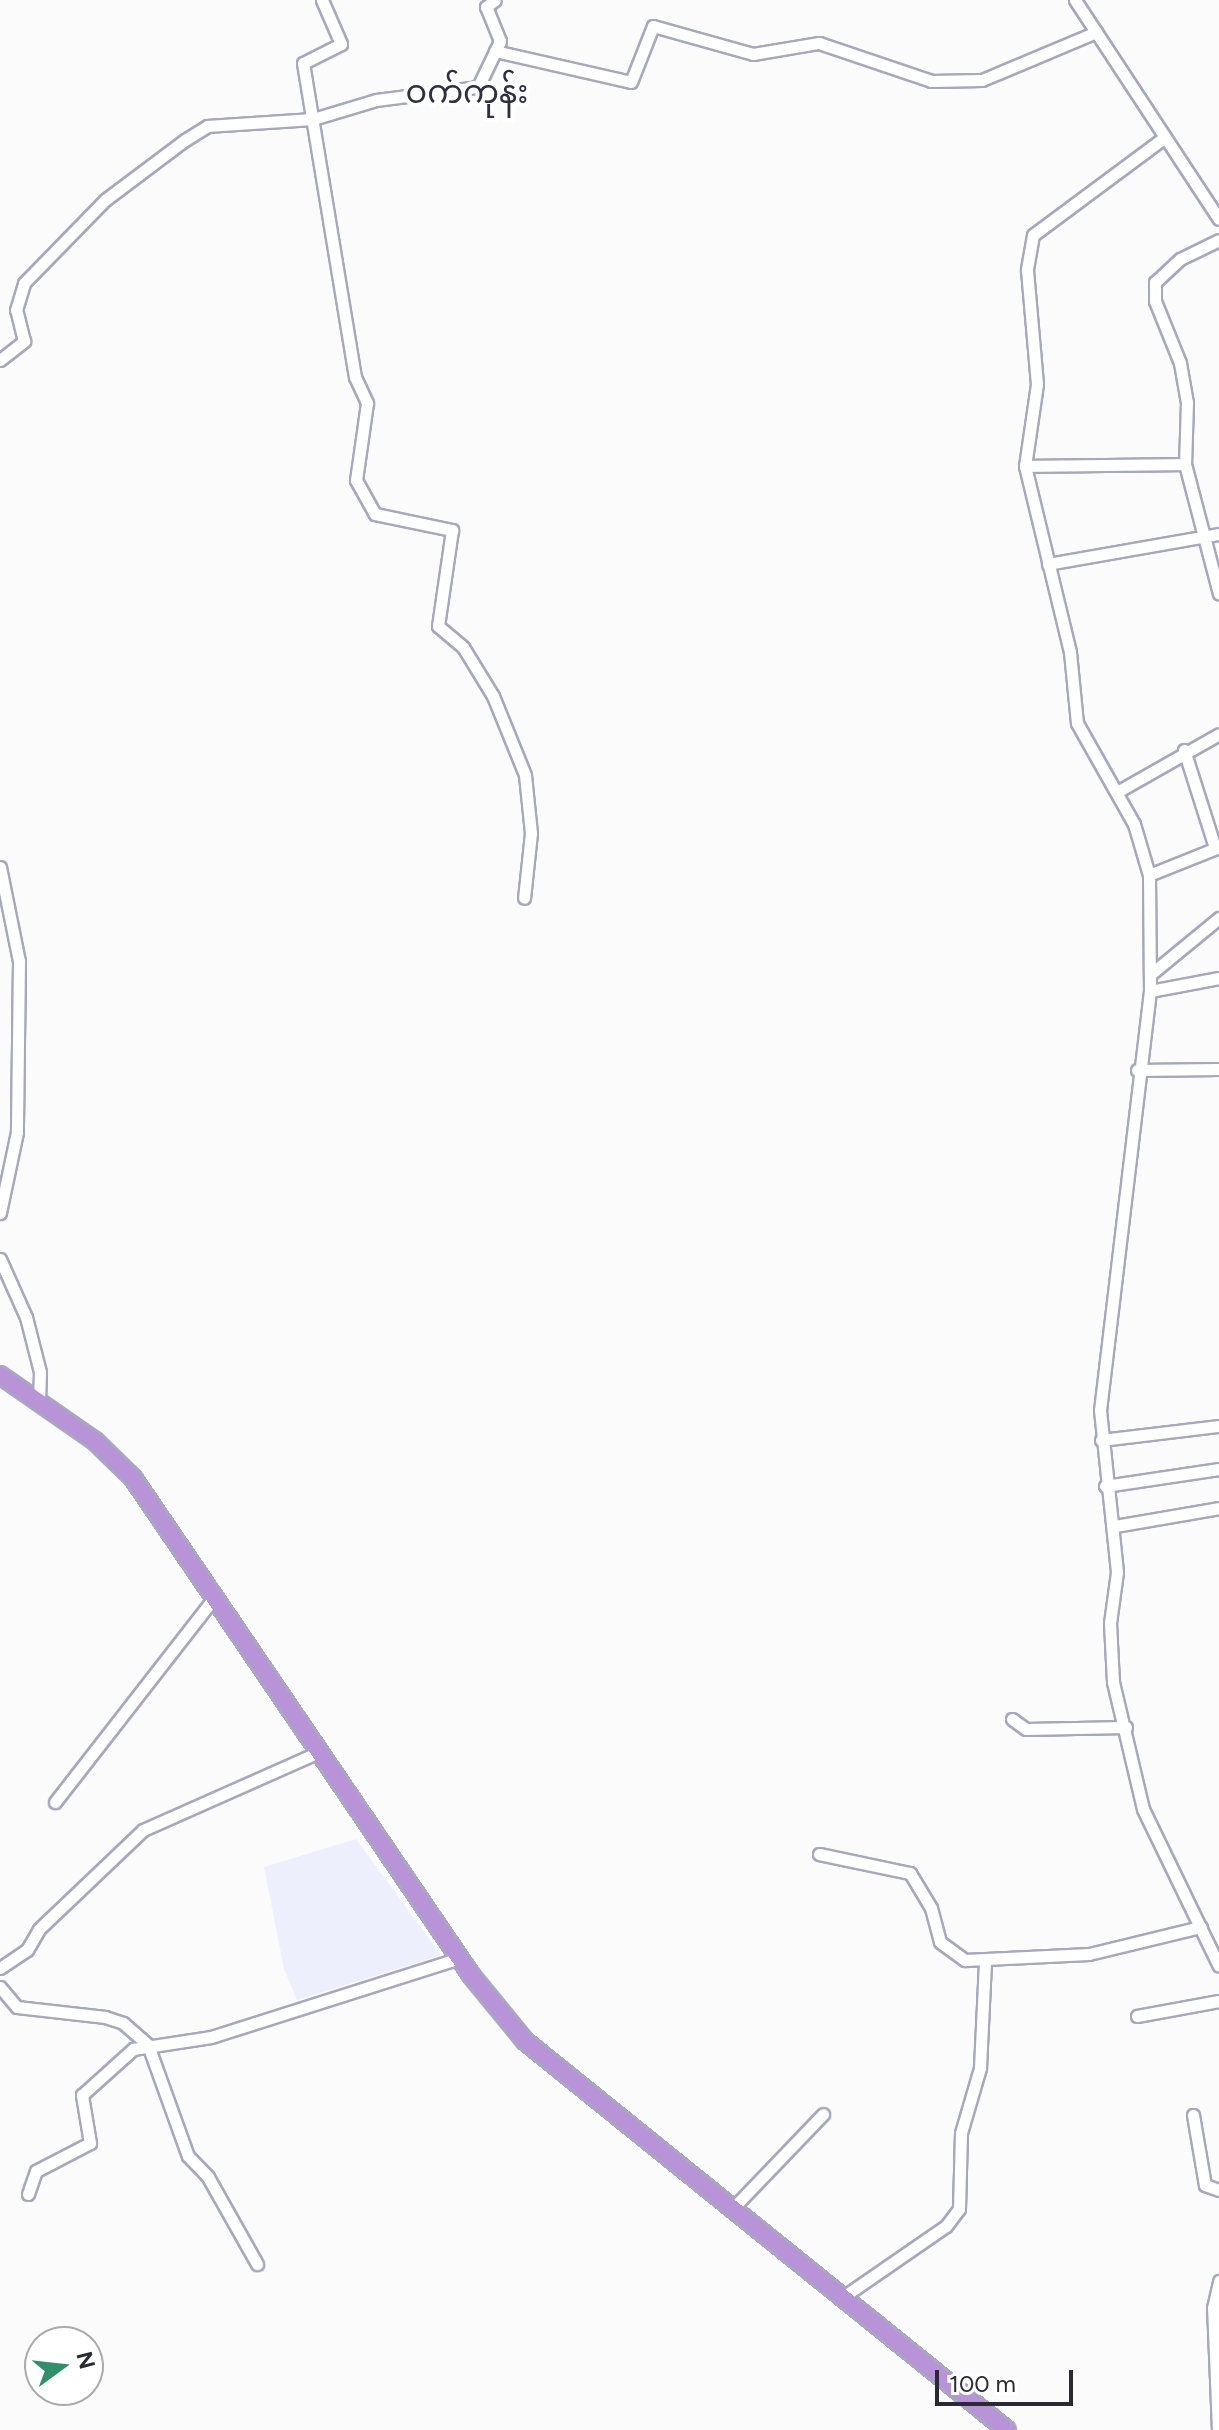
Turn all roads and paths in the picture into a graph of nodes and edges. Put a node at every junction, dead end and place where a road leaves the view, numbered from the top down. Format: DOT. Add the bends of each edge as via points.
graph roads {
  1 [pos="322,0"];
  2 [pos="495,0"];
  3 [pos="1075,0"];
  4 [pos="1096,32"];
  5 [pos="495,51"];
  6 [pos="313,119"];
  7 [pos="1165,137"];
  8 [pos="1219,219"];
  9 [pos="1219,240"];
  10 [pos="0,360"];
  11 [pos="1185,464"];
  12 [pos="1025,466"];
  13 [pos="1219,534"];
  14 [pos="1204,537"];
  15 [pos="1048,564"];
  16 [pos="1219,594"];
  17 [pos="1219,734"];
  18 [pos="1184,750"];
  19 [pos="1117,792"];
  20 [pos="1217,847"];
  21 [pos="0,867"];
  22 [pos="1149,875"];
  23 [pos="524,898"];
  24 [pos="1219,918"];
  25 [pos="1152,973"];
  26 [pos="1219,978"];
  27 [pos="1150,991"];
  28 [pos="1219,1069"];
  29 [pos="1137,1070"];
  30 [pos="0,1213"];
  31 [pos="0,1259"];
  32 [pos="0,1375"];
  33 [pos="39,1400"];
  34 [pos="1219,1426"];
  35 [pos="1101,1440"];
  36 [pos="1219,1469"];
  37 [pos="1105,1486"];
  38 [pos="1219,1508"];
  39 [pos="1115,1526"];
  40 [pos="214,1598"];
  41 [pos="1012,1719"];
  42 [pos="1126,1727"];
  43 [pos="319,1752"];
  44 [pos="55,1802"];
  45 [pos="819,1854"];
  46 [pos="1201,1927"];
  47 [pos="460,1958"];
  48 [pos="985,1960"];
  49 [pos="1219,1966"];
  50 [pos="0,1968"];
  51 [pos="0,1987"];
  52 [pos="1219,2001"];
  53 [pos="1137,2016"];
  54 [pos="148,2045"];
  55 [pos="823,2114"];
  56 [pos="1193,2115"];
  57 [pos="1219,2190"];
  58 [pos="28,2194"];
  59 [pos="733,2208"];
  60 [pos="257,2264"];
  61 [pos="1219,2281"];
  62 [pos="843,2297"];
  63 [pos="1219,2349"];
  64 [pos="1007,2430"];
  65 [pos="1218,2430"];
  1 -- 6 [label="street" via="341,44 303,63"];
  2 -- 5 [label="street" via="486,7 500,41"];
  3 -- 4 [label="street"];
  4 -- 5 [label="street" via="982,80 931,81 819,43 753,54 653,26 631,82"];
  4 -- 7 [label="street"];
  5 -- 6 [label="street" via="478,87 376,100"];
  6 -- 10 [label="street" via="207,126 105,200 24,283 16,310 24,341"];
  6 -- 23 [label="street" via="355,377 367,403 356,480 375,514 452,530 438,626 463,647 493,696 525,775 531,833"];
  7 -- 8 [label="street"];
  7 -- 12 [label="street" via="1033,235 1027,270 1037,384"];
  9 -- 11 [label="street" via="1180,259 1155,282 1187,402"];
  11 -- 12 [label="street"];
  11 -- 14 [label="street"];
  12 -- 15 [label="street"];
  13 -- 14 [label="street"];
  14 -- 15 [label="street"];
  14 -- 16 [label="street"];
  15 -- 19 [label="street" via="1070,652 1077,723"];
  17 -- 18 [label="street"];
  18 -- 19 [label="street"];
  18 -- 20 [label="street"];
  19 -- 22 [label="street"];
  20 -- 22 [label="street"];
  21 -- 30 [label="street" via="19,961 17,1132"];
  22 -- 25 [label="street"];
  24 -- 25 [label="street"];
  25 -- 27 [label="street"];
  26 -- 27 [label="street"];
  27 -- 29 [label="street"];
  28 -- 29 [label="street"];
  29 -- 35 [label="street"];
  31 -- 33 [label="street" via="26,1317 40,1372"];
  32 -- 33 [label="highway"];
  33 -- 40 [label="highway" via="133,1478"];
  34 -- 35 [label="street"];
  35 -- 37 [label="street"];
  36 -- 37 [label="street"];
  37 -- 39 [label="street"];
  38 -- 39 [label="street"];
  39 -- 42 [label="street" via="1113,1682"];
  40 -- 43 [label="highway"];
  40 -- 44 [label="street"];
  41 -- 42 [label="street" via="1026,1729"];
  42 -- 46 [label="street" via="1143,1809"];
  43 -- 47 [label="highway"];
  43 -- 50 [label="street" via="143,1830 39,1929 27,1950"];
  45 -- 48 [label="street" via="910,1873 931,1908 940,1942 965,1960"];
  46 -- 48 [label="street" via="1089,1954"];
  46 -- 49 [label="street"];
  47 -- 54 [label="street" via="211,2037"];
  47 -- 59 [label="highway" via="525,2041"];
  48 -- 62 [label="street" via="980,2068 961,2133 959,2209 946,2226"];
  51 -- 54 [label="street" via="17,2007 105,2017 123,2023"];
  52 -- 53 [label="street"];
  54 -- 58 [label="street" via="133,2049 93,2080 82,2095 90,2143 36,2171"];
  54 -- 60 [label="street" via="188,2156 208,2177"];
  55 -- 59 [label="street"];
  56 -- 57 [label="street" via="1205,2185"];
  59 -- 62 [label="highway"];
  61 -- 63 [label="street" via="1213,2308"];
  62 -- 64 [label="highway"];
  63 -- 65 [label="street"];
}
